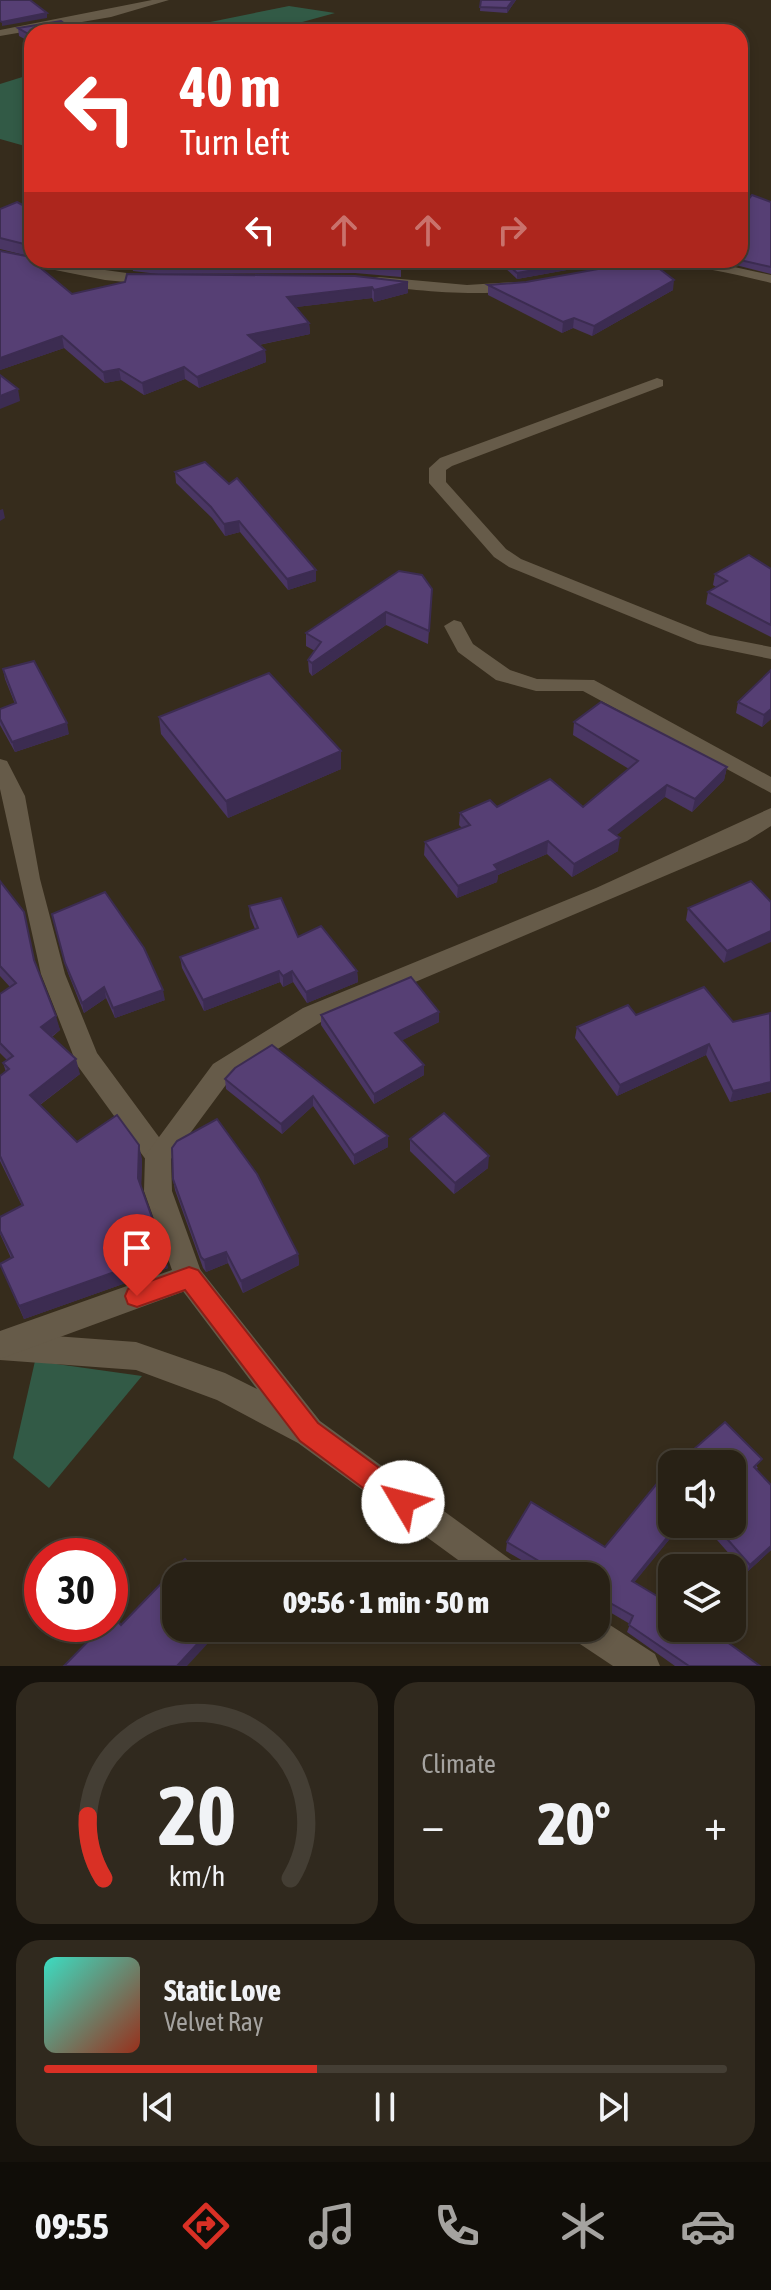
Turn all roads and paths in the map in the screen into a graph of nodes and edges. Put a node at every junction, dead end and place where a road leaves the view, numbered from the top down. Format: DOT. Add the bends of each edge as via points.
graph roads {
  1 [pos="164,0"];
  2 [pos="53,24"];
  3 [pos="24,29"];
  4 [pos="0,33"];
  5 [pos="0,255"];
  6 [pos="24,260"];
  7 [pos="65,268"];
  8 [pos="616,268"];
  9 [pos="714,268"];
  10 [pos="609,270"];
  11 [pos="771,279"];
  12 [pos="173,281"];
  13 [pos="368,281"];
  14 [pos="525,285"];
  15 [pos="657,383"];
  16 [pos="454,626"];
  17 [pos="771,653"];
  18 [pos="0,766"];
  19 [pos="771,786"];
  20 [pos="771,816"];
  21 [pos="158,1156"];
  22 [pos="189,1277"];
  23 [pos="0,1346"];
  24 [pos="309,1432"];
  25 [pos="488,1562"];
  26 [pos="607,1642"];
  27 [pos="643,1666"];
  1 -- 2 [label="street"];
  3 -- 4 [label="street"];
  5 -- 6 [label="street"];
  7 -- 12 [label="street"];
  8 -- 10 [label="street"];
  9 -- 11 [label="street"];
  13 -- 14 [label="street" via="467,289"];
  15 -- 17 [label="street" via="446,462 437,468 438,483 515,563 705,640"];
  16 -- 19 [label="street" via="465,648 503,675 536,685 587,685"];
  18 -- 21 [label="street" via="14,796 53,974 86,1058"];
  20 -- 21 [label="street" via="631,883 312,1015 222,1071"];
  21 -- 22 [label="street" via="158,1191"];
  22 -- 23 [label="street"];
  22 -- 24 [label="street"];
  23 -- 24 [label="street" via="136,1356 225,1388"];
  24 -- 25 [label="street"];
  26 -- 27 [label="street"];
}
